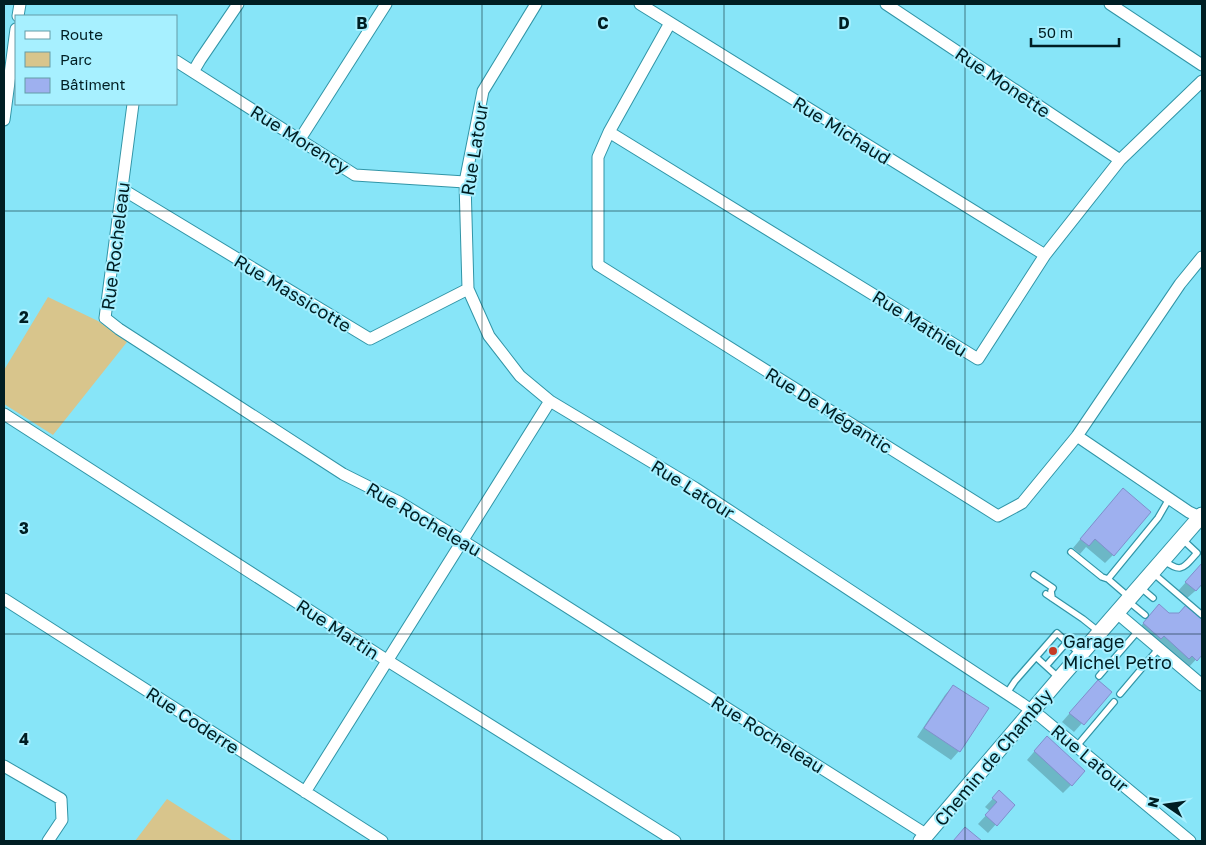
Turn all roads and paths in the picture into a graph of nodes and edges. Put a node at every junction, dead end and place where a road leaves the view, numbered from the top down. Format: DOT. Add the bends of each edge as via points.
graph roads {
  1 [pos="238,4"];
  2 [pos="386,4"];
  3 [pos="536,4"];
  4 [pos="640,4"];
  5 [pos="886,4"];
  6 [pos="1110,4"];
  7 [pos="670,23"];
  8 [pos="15,37"];
  9 [pos="178,62"];
  10 [pos="1202,65"];
  11 [pos="193,72"];
  12 [pos="1202,82"];
  13 [pos="133,105"];
  14 [pos="4,120"];
  15 [pos="609,132"];
  16 [pos="300,139"];
  17 [pos="1120,160"];
  18 [pos="465,182"];
  19 [pos="122,189"];
  20 [pos="1045,255"];
  21 [pos="1202,257"];
  22 [pos="468,289"];
  23 [pos="550,401"];
  24 [pos="4,414"];
  25 [pos="1077,436"];
  26 [pos="1170,499"];
  27 [pos="1202,517"];
  28 [pos="1182,539"];
  29 [pos="464,541"];
  30 [pos="1071,552"];
  31 [pos="1163,560"];
  32 [pos="1152,573"];
  33 [pos="1034,576"];
  34 [pos="1108,579"];
  35 [pos="1140,586"];
  36 [pos="1046,594"];
  37 [pos="1052,598"];
  38 [pos="1153,598"];
  39 [pos="4,599"];
  40 [pos="1129,600"];
  41 [pos="1117,613"];
  42 [pos="1145,615"];
  43 [pos="1202,615"];
  44 [pos="1138,631"];
  45 [pos="1100,633"];
  46 [pos="1067,642"];
  47 [pos="1158,648"];
  48 [pos="1081,654"];
  49 [pos="1036,657"];
  50 [pos="388,662"];
  51 [pos="1046,666"];
  52 [pos="1098,676"];
  53 [pos="1060,678"];
  54 [pos="1200,680"];
  55 [pos="1006,693"];
  56 [pos="1120,694"];
  57 [pos="1114,702"];
  58 [pos="1032,711"];
  59 [pos="1076,746"];
  60 [pos="4,766"];
  61 [pos="305,792"];
  62 [pos="923,839"];
  63 [pos="48,841"];
  64 [pos="382,841"];
  65 [pos="675,841"];
  66 [pos="1190,841"];
  1 -- 11 [label="street"];
  2 -- 16 [label="street"];
  3 -- 18 [label="street, Rue Latour" via="483,91"];
  4 -- 7 [label="street, Rue Michaud"];
  5 -- 17 [label="street, Rue Monette"];
  6 -- 10 [label="street"];
  7 -- 15 [label="street, Rue De Mégantic"];
  7 -- 20 [label="street, Rue Michaud"];
  8 -- 14 [label="street"];
  9 -- 11 [label="street, Rue Morency"];
  11 -- 16 [label="street, Rue Morency"];
  12 -- 17 [label="street, Rue Mathieu"];
  13 -- 19 [label="street, Rue Rocheleau"];
  15 -- 20 [label="street, Rue Mathieu" via="978,359"];
  15 -- 25 [label="street, Rue De Mégantic" via="598,157 598,265 998,516 1022,503"];
  16 -- 18 [label="street, Rue Morency" via="356,175"];
  17 -- 20 [label="street, Rue Mathieu"];
  18 -- 22 [label="street, Rue Latour"];
  19 -- 22 [label="street, Rue Massicotte" via="370,339"];
  19 -- 29 [label="street, Rue Rocheleau" via="105,318 344,474"];
  21 -- 25 [label="street, Rue De Mégantic" via="1180,284"];
  22 -- 23 [label="street, Rue Latour" via="489,336 520,376"];
  23 -- 29 [label="street"];
  23 -- 55 [label="street, Rue Latour" via="695,488"];
  24 -- 50 [label="street, Rue Martin"];
  25 -- 26 [label="street"];
  26 -- 27 [label="street" via="1188,512"];
  26 -- 34 [label="lane"];
  27 -- 28 [label="street, Chemin de Chambly"];
  28 -- 31 [label="street, Chemin de Chambly"];
  28 -- 31 [label="lane" via="1197,552 1185,566 1178,568"];
  29 -- 50 [label="street"];
  29 -- 62 [label="street, Rue Rocheleau"];
  30 -- 34 [label="lane"];
  31 -- 32 [label="street, Chemin de Chambly"];
  32 -- 35 [label="street, Chemin de Chambly"];
  32 -- 43 [label="lane"];
  33 -- 37 [label="lane" via="1053,588"];
  34 -- 40 [label="lane"];
  35 -- 38 [label="lane"];
  35 -- 40 [label="street, Chemin de Chambly"];
  36 -- 37 [label="lane"];
  37 -- 45 [label="lane"];
  39 -- 61 [label="street, Rue Coderre"];
  40 -- 41 [label="street, Chemin de Chambly"];
  40 -- 42 [label="lane"];
  41 -- 44 [label="street"];
  41 -- 45 [label="street, Chemin de Chambly"];
  44 -- 47 [label="street"];
  44 -- 52 [label="lane"];
  45 -- 48 [label="street, Chemin de Chambly"];
  46 -- 48 [label="lane"];
  46 -- 49 [label="lane" via="1057,633"];
  46 -- 51 [label="lane"];
  47 -- 54 [label="street"];
  47 -- 56 [label="lane"];
  48 -- 53 [label="street, Chemin de Chambly"];
  49 -- 51 [label="lane"];
  49 -- 55 [label="lane"];
  50 -- 61 [label="street"];
  50 -- 65 [label="street, Rue Martin"];
  51 -- 53 [label="lane"];
  53 -- 58 [label="street, Chemin de Chambly"];
  55 -- 58 [label="street, Rue Latour"];
  57 -- 59 [label="lane"];
  58 -- 59 [label="street, Rue Latour"];
  58 -- 62 [label="street, Chemin de Chambly"];
  59 -- 66 [label="street, Rue Latour"];
  60 -- 63 [label="street" via="61,799 62,820"];
  61 -- 64 [label="street, Rue Coderre"];
}
